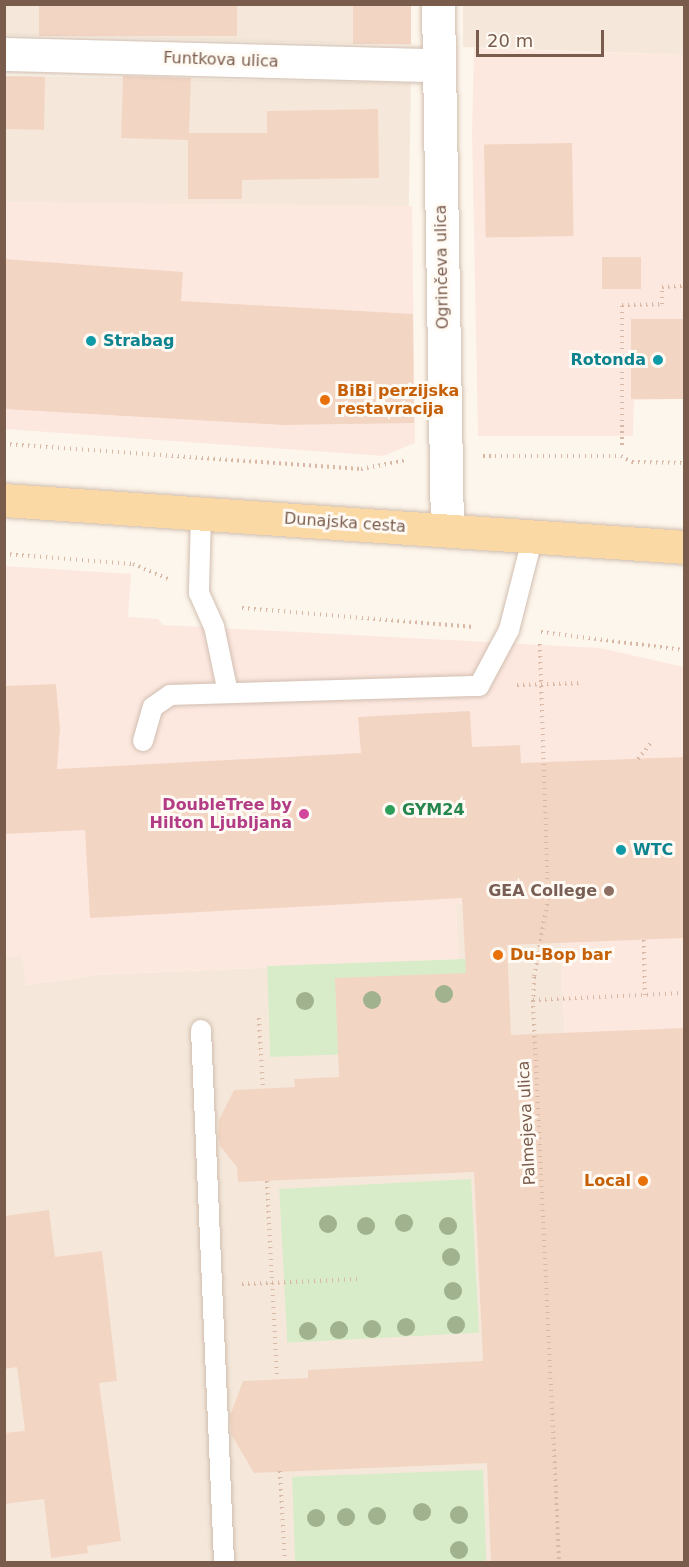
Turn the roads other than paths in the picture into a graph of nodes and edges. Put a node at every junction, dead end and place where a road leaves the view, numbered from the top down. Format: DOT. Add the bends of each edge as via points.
graph roads {
  1 [pos="438,4"];
  2 [pos="4,54"];
  3 [pos="438,65"];
  4 [pos="4,500"];
  5 [pos="201,514"];
  6 [pos="447,529"];
  7 [pos="533,536"];
  8 [pos="684,548"];
  9 [pos="228,693"];
  10 [pos="143,741"];
  11 [pos="201,1030"];
  12 [pos="224,1563"];
  1 -- 3 [label="street, Ogrinčeva ulica"];
  2 -- 3 [label="street, Funtkova ulica"];
  3 -- 6 [label="street, Ogrinčeva ulica"];
  4 -- 5 [label="main road, Dunajska cesta"];
  5 -- 6 [label="main road, Dunajska cesta"];
  5 -- 9 [label="lane" via="199,593 214,626"];
  6 -- 7 [label="main road, Dunajska cesta"];
  7 -- 8 [label="main road, Dunajska cesta"];
  7 -- 9 [label="lane" via="509,630 479,686"];
  9 -- 10 [label="lane" via="170,695 153,707"];
  11 -- 12 [label="lane"];
}
